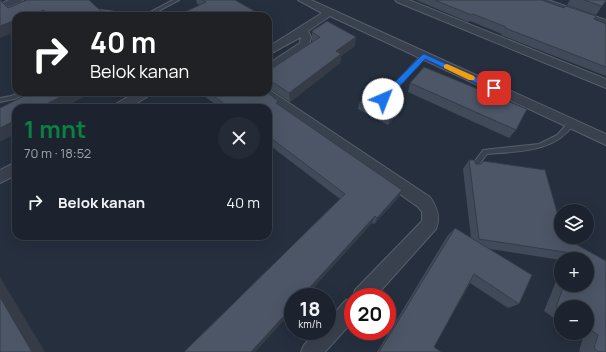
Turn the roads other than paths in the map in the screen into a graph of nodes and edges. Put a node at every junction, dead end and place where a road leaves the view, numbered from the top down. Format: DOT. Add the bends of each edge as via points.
graph roads {
  1 [pos="18,0"];
  2 [pos="177,0"];
  3 [pos="303,0"];
  4 [pos="400,0"];
  5 [pos="540,0"];
  6 [pos="0,7"];
  7 [pos="101,11"];
  8 [pos="108,12"];
  9 [pos="153,12"];
  10 [pos="330,12"];
  11 [pos="605,22"];
  12 [pos="302,30"];
  13 [pos="272,49"];
  14 [pos="424,56"];
  15 [pos="272,67"];
  16 [pos="606,84"];
  17 [pos="17,96"];
  18 [pos="139,96"];
  19 [pos="271,96"];
  20 [pos="383,99"];
  21 [pos="0,100"];
  22 [pos="126,104"];
  23 [pos="571,124"];
  24 [pos="606,140"];
  25 [pos="472,169"];
  26 [pos="12,170"];
  27 [pos="0,177"];
  28 [pos="370,288"];
  29 [pos="344,317"];
  30 [pos="311,352"];
  1 -- 6 [label="street"];
  2 -- 9 [label="lane"];
  3 -- 10 [label="street"];
  4 -- 16 [label="street"];
  5 -- 11 [label="street"];
  7 -- 8 [label="lane"];
  10 -- 12 [label="street"];
  10 -- 14 [label="street"];
  12 -- 13 [label="street"];
  12 -- 15 [label="street" via="306,37 305,44"];
  14 -- 20 [label="lane"];
  14 -- 23 [label="street"];
  17 -- 21 [label="lane"];
  18 -- 22 [label="street"];
  19 -- 28 [label="street" via="424,202 430,210 430,224"];
  23 -- 24 [label="street"];
  23 -- 25 [label="lane" via="559,137 540,146 485,152"];
  26 -- 27 [label="street"];
  29 -- 30 [label="street"];
}
